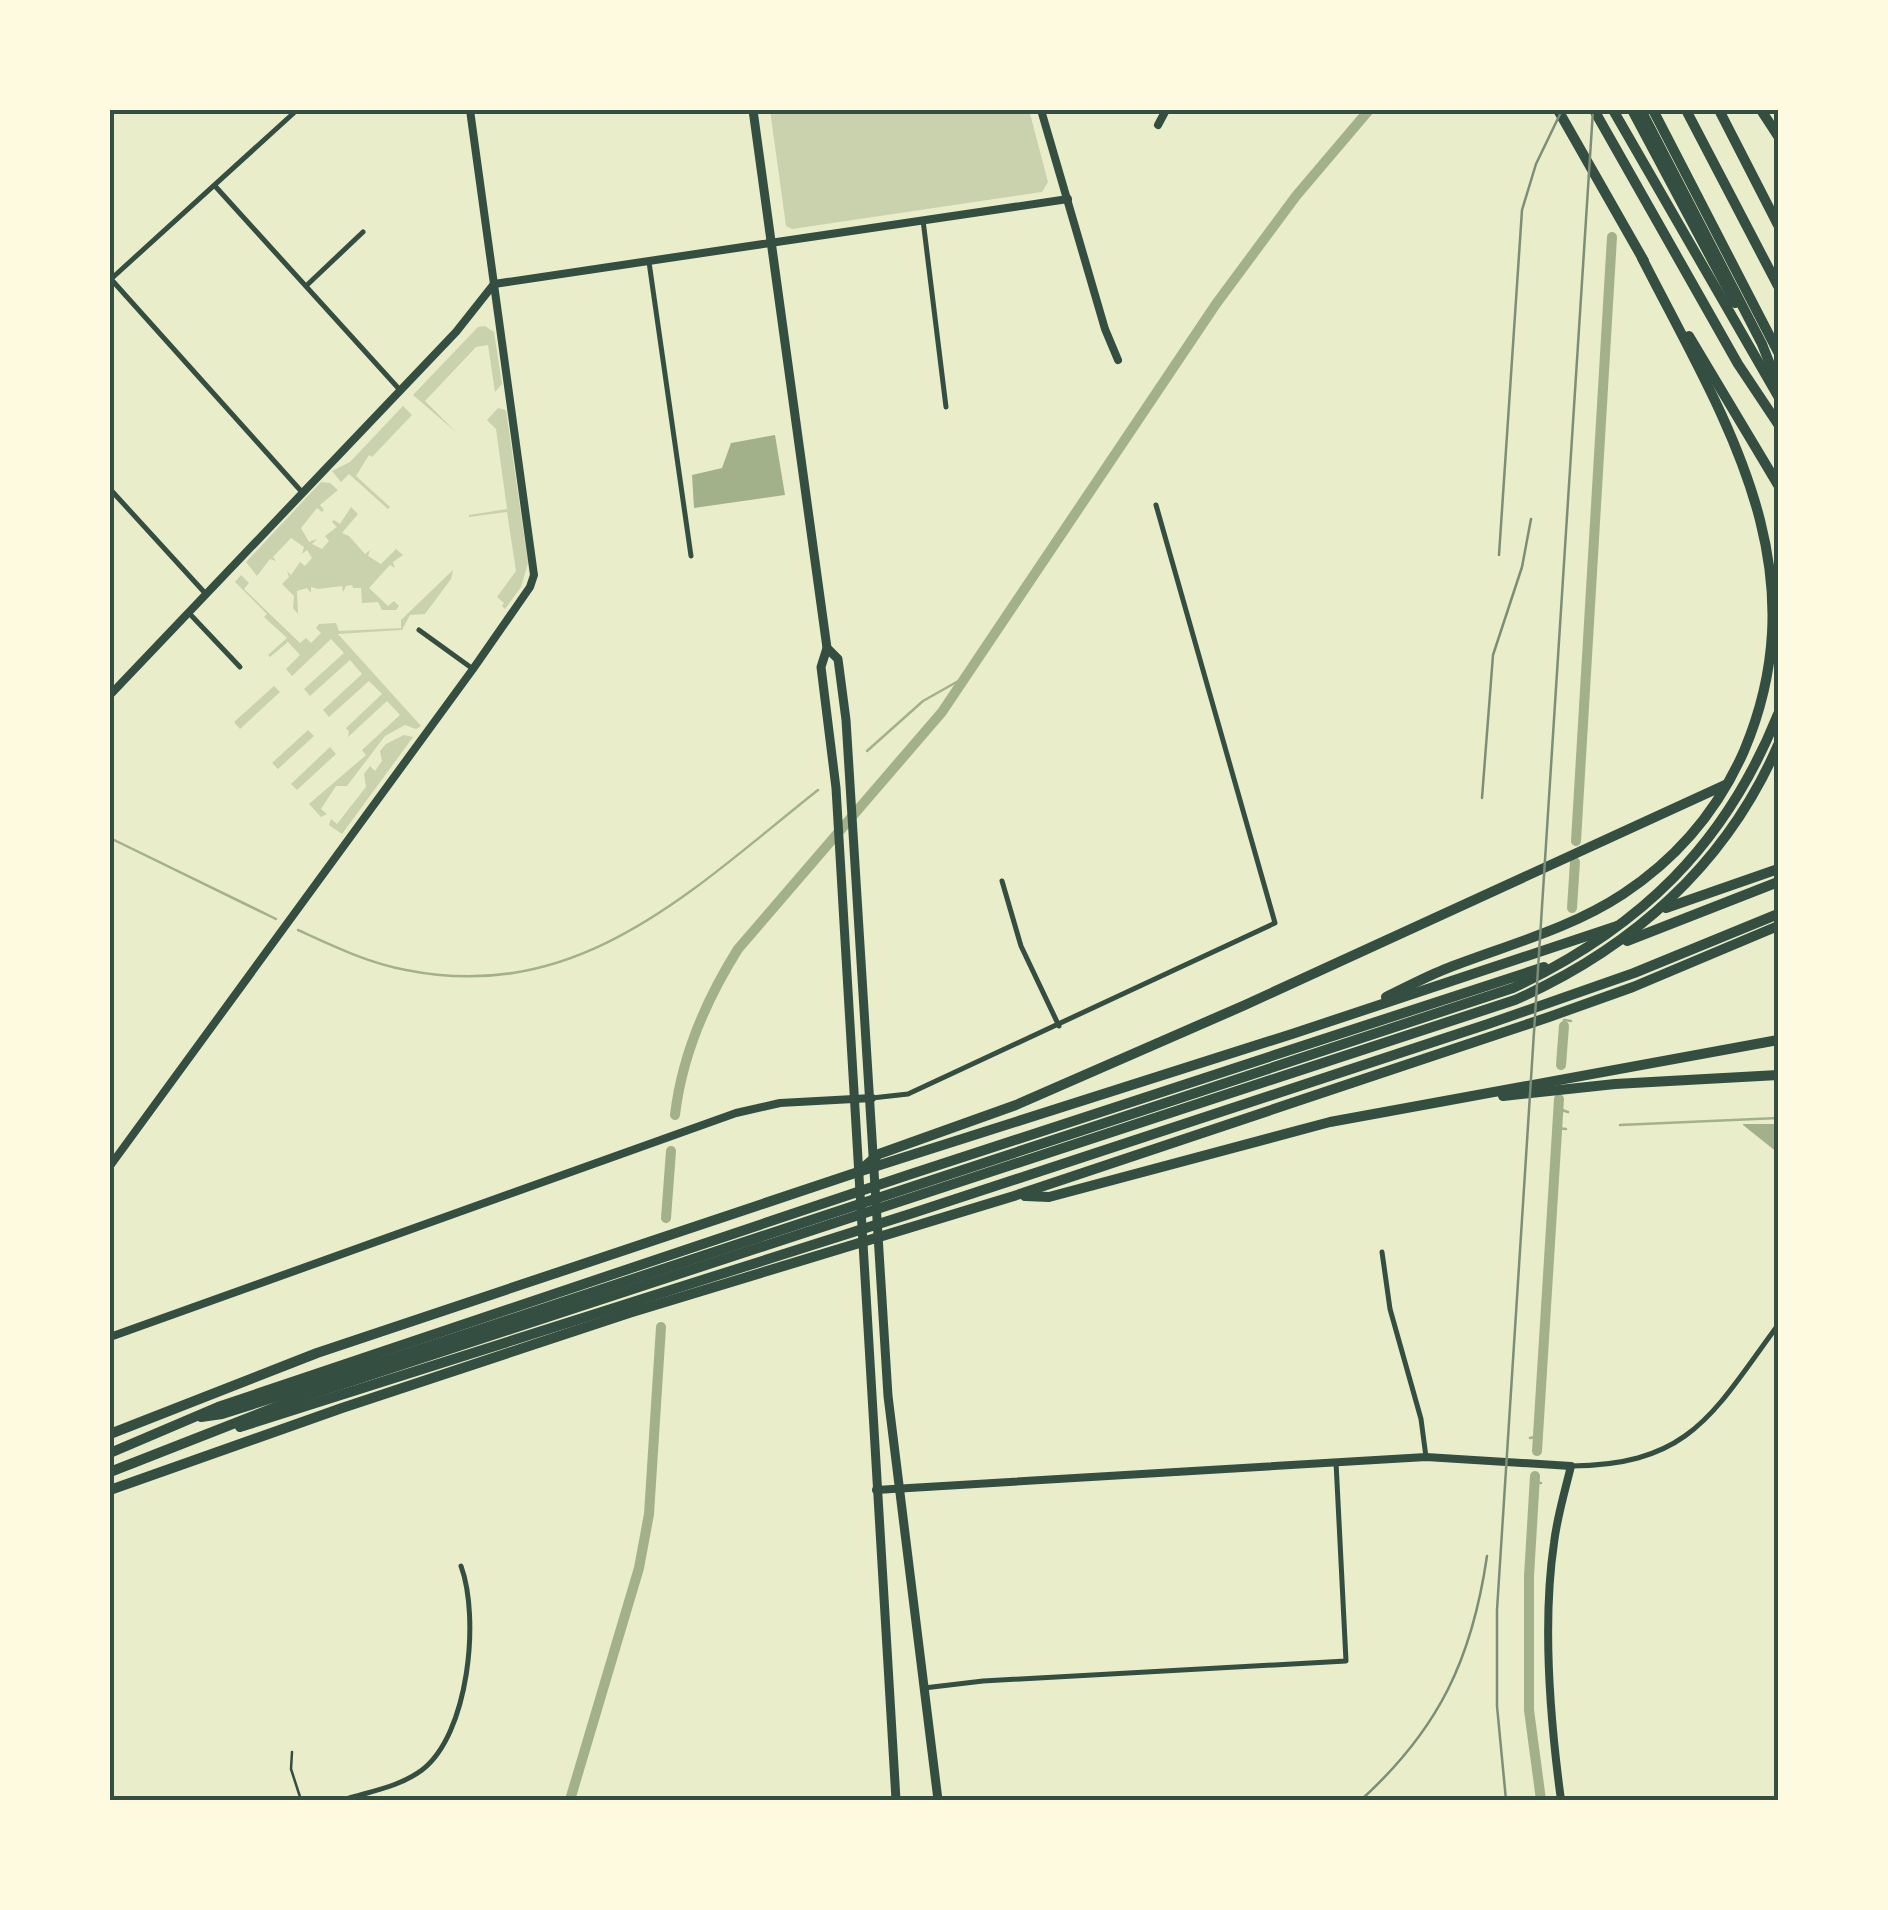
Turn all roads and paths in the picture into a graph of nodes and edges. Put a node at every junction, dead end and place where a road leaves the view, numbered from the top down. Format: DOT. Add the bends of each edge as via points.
graph roads {
  1 [pos="297,110"];
  2 [pos="470,110"];
  3 [pos="753,110"];
  4 [pos="1041,110"];
  5 [pos="1166,110"];
  6 [pos="1558,110"];
  7 [pos="1594,110"];
  8 [pos="1614,110"];
  9 [pos="1632,110"];
  10 [pos="1647,110"];
  11 [pos="1686,110"];
  12 [pos="1719,110"];
  13 [pos="1761,110"];
  14 [pos="1158,124"];
  15 [pos="1728,127"];
  16 [pos="1778,136"];
  17 [pos="215,186"];
  18 [pos="1068,199"];
  19 [pos="1778,216"];
  20 [pos="923,220"];
  21 [pos="1778,225"];
  22 [pos="363,232"];
  23 [pos="770,243"];
  24 [pos="1642,258"];
  25 [pos="648,259"];
  26 [pos="111,279"];
  27 [pos="494,284"];
  28 [pos="306,286"];
  29 [pos="1778,286"];
  30 [pos="1778,340"];
  31 [pos="1778,352"];
  32 [pos="1118,360"];
  33 [pos="1776,370"];
  34 [pos="1778,385"];
  35 [pos="400,390"];
  36 [pos="1778,396"];
  37 [pos="946,406"];
  38 [pos="1778,424"];
  39 [pos="1778,485"];
  40 [pos="110,489"];
  41 [pos="301,491"];
  42 [pos="1156,505"];
  43 [pos="691,556"];
  44 [pos="205,593"];
  45 [pos="188,612"];
  46 [pos="419,630"];
  47 [pos="827,648"];
  48 [pos="240,667"];
  49 [pos="473,669"];
  50 [pos="110,694"];
  51 [pos="1778,714"];
  52 [pos="1778,745"];
  53 [pos="1778,767"];
  54 [pos="1778,869"];
  55 [pos="1002,881"];
  56 [pos="1778,882"];
  57 [pos="1778,914"];
  58 [pos="1778,926"];
  59 [pos="1350,1016"];
  60 [pos="1059,1026"];
  61 [pos="1778,1040"];
  62 [pos="1297,1066"];
  63 [pos="1778,1075"];
  64 [pos="854,1098"];
  65 [pos="872,1098"];
  66 [pos="1418,1106"];
  67 [pos="901,1152"];
  68 [pos="110,1166"];
  69 [pos="1014,1196"];
  70 [pos="1382,1252"];
  71 [pos="701,1275"];
  72 [pos="632,1280"];
  73 [pos="628,1309"];
  74 [pos="1778,1325"];
  75 [pos="110,1337"];
  76 [pos="209,1433"];
  77 [pos="110,1434"];
  78 [pos="110,1452"];
  79 [pos="1426,1457"];
  80 [pos="1336,1462"];
  81 [pos="1570,1466"];
  82 [pos="110,1472"];
  83 [pos="898,1487"];
  84 [pos="110,1490"];
  85 [pos="876,1490"];
  86 [pos="461,1566"];
  87 [pos="924,1688"];
  88 [pos="292,1752"];
  89 [pos="302,1800"];
  90 [pos="343,1800"];
  91 [pos="896,1800"];
  92 [pos="936,1800"];
  93 [pos="1561,1800"];
  1 -- 17 [label="street"];
  2 -- 27 [label="street"];
  3 -- 23 [label="main road"];
  4 -- 18 [label="street"];
  5 -- 14 [label="street"];
  6 -- 24 [label="highway"];
  7 -- 38 [label="highway"];
  8 -- 36 [label="highway"];
  9 -- 33 [label="highway"];
  10 -- 30 [label="highway" via="1745,294"];
  10 -- 31 [label="highway"];
  10 -- 34 [label="highway"];
  11 -- 29 [label="highway"];
  12 -- 15 [label="highway"];
  13 -- 16 [label="highway"];
  15 -- 19 [label="highway"];
  15 -- 21 [label="highway"];
  17 -- 26 [label="street"];
  17 -- 28 [label="street"];
  18 -- 20 [label="street"];
  18 -- 32 [label="street"];
  20 -- 23 [label="street"];
  20 -- 37 [label="street"];
  22 -- 28 [label="street"];
  23 -- 25 [label="street"];
  23 -- 47 [label="main road"];
  24 -- 39 [label="highway"];
  24 -- 59 [label="highway" via="1745,469 1768,543 1774,611 1766,685 1738,763 1694,832 1637,884 1578,918 1445,968"];
  25 -- 27 [label="street"];
  25 -- 43 [label="street"];
  26 -- 41 [label="street"];
  27 -- 35 [label="street"];
  27 -- 49 [label="street" via="534,575"];
  28 -- 35 [label="street"];
  35 -- 41 [label="street"];
  40 -- 44 [label="street"];
  41 -- 44 [label="street"];
  42 -- 60 [label="street" via="1275,923"];
  44 -- 45 [label="street"];
  45 -- 48 [label="street"];
  45 -- 50 [label="street"];
  46 -- 49 [label="street"];
  47 -- 64 [label="main road" via="821,667 836,794"];
  47 -- 65 [label="main road" via="838,660 850,779"];
  49 -- 68 [label="street"];
  51 -- 62 [label="highway" via="1702,847 1620,927 1513,988"];
  52 -- 62 [label="highway" via="1750,798 1685,885 1605,952 1515,1000"];
  53 -- 67 [label="highway"];
  54 -- 59 [label="highway"];
  55 -- 60 [label="street" via="1020,946"];
  56 -- 72 [label="highway" via="1639,937 703,1244"];
  57 -- 71 [label="highway" via="1454,1034 913,1213"];
  58 -- 69 [label="highway" via="1633,987"];
  59 -- 67 [label="highway"];
  60 -- 65 [label="street" via="908,1094"];
  61 -- 66 [label="highway"];
  62 -- 71 [label="highway" via="830,1220"];
  63 -- 66 [label="highway" via="1614,1084"];
  64 -- 65 [label="street"];
  64 -- 75 [label="street" via="780,1102 736,1114"];
  64 -- 85 [label="main road"];
  65 -- 83 [label="main road"];
  66 -- 69 [label="highway" via="1256,1140 1050,1196"];
  67 -- 77 [label="highway" via="879,1154 858,1172 703,1226 318,1353"];
  69 -- 71 [label="highway" via="830,1252"];
  70 -- 79 [label="street"];
  71 -- 72 [label="highway"];
  71 -- 73 [label="highway"];
  72 -- 76 [label="highway"];
  72 -- 78 [label="highway" via="218,1407"];
  73 -- 76 [label="highway"];
  73 -- 84 [label="highway"];
  74 -- 81 [label="street" via="1707,1419 1680,1440 1652,1456 1610,1466"];
  76 -- 82 [label="highway"];
  79 -- 80 [label="street"];
  79 -- 81 [label="street"];
  80 -- 83 [label="street"];
  80 -- 87 [label="street" via="1346,1662"];
  81 -- 93 [label="street" via="1553,1544 1549,1628"];
  83 -- 85 [label="street"];
  83 -- 87 [label="main road"];
  85 -- 91 [label="main road"];
  86 -- 90 [label="street" via="471,1620 453,1729 426,1767 406,1780"];
  87 -- 92 [label="main road"];
  88 -- 89 [label="lane"];
}
